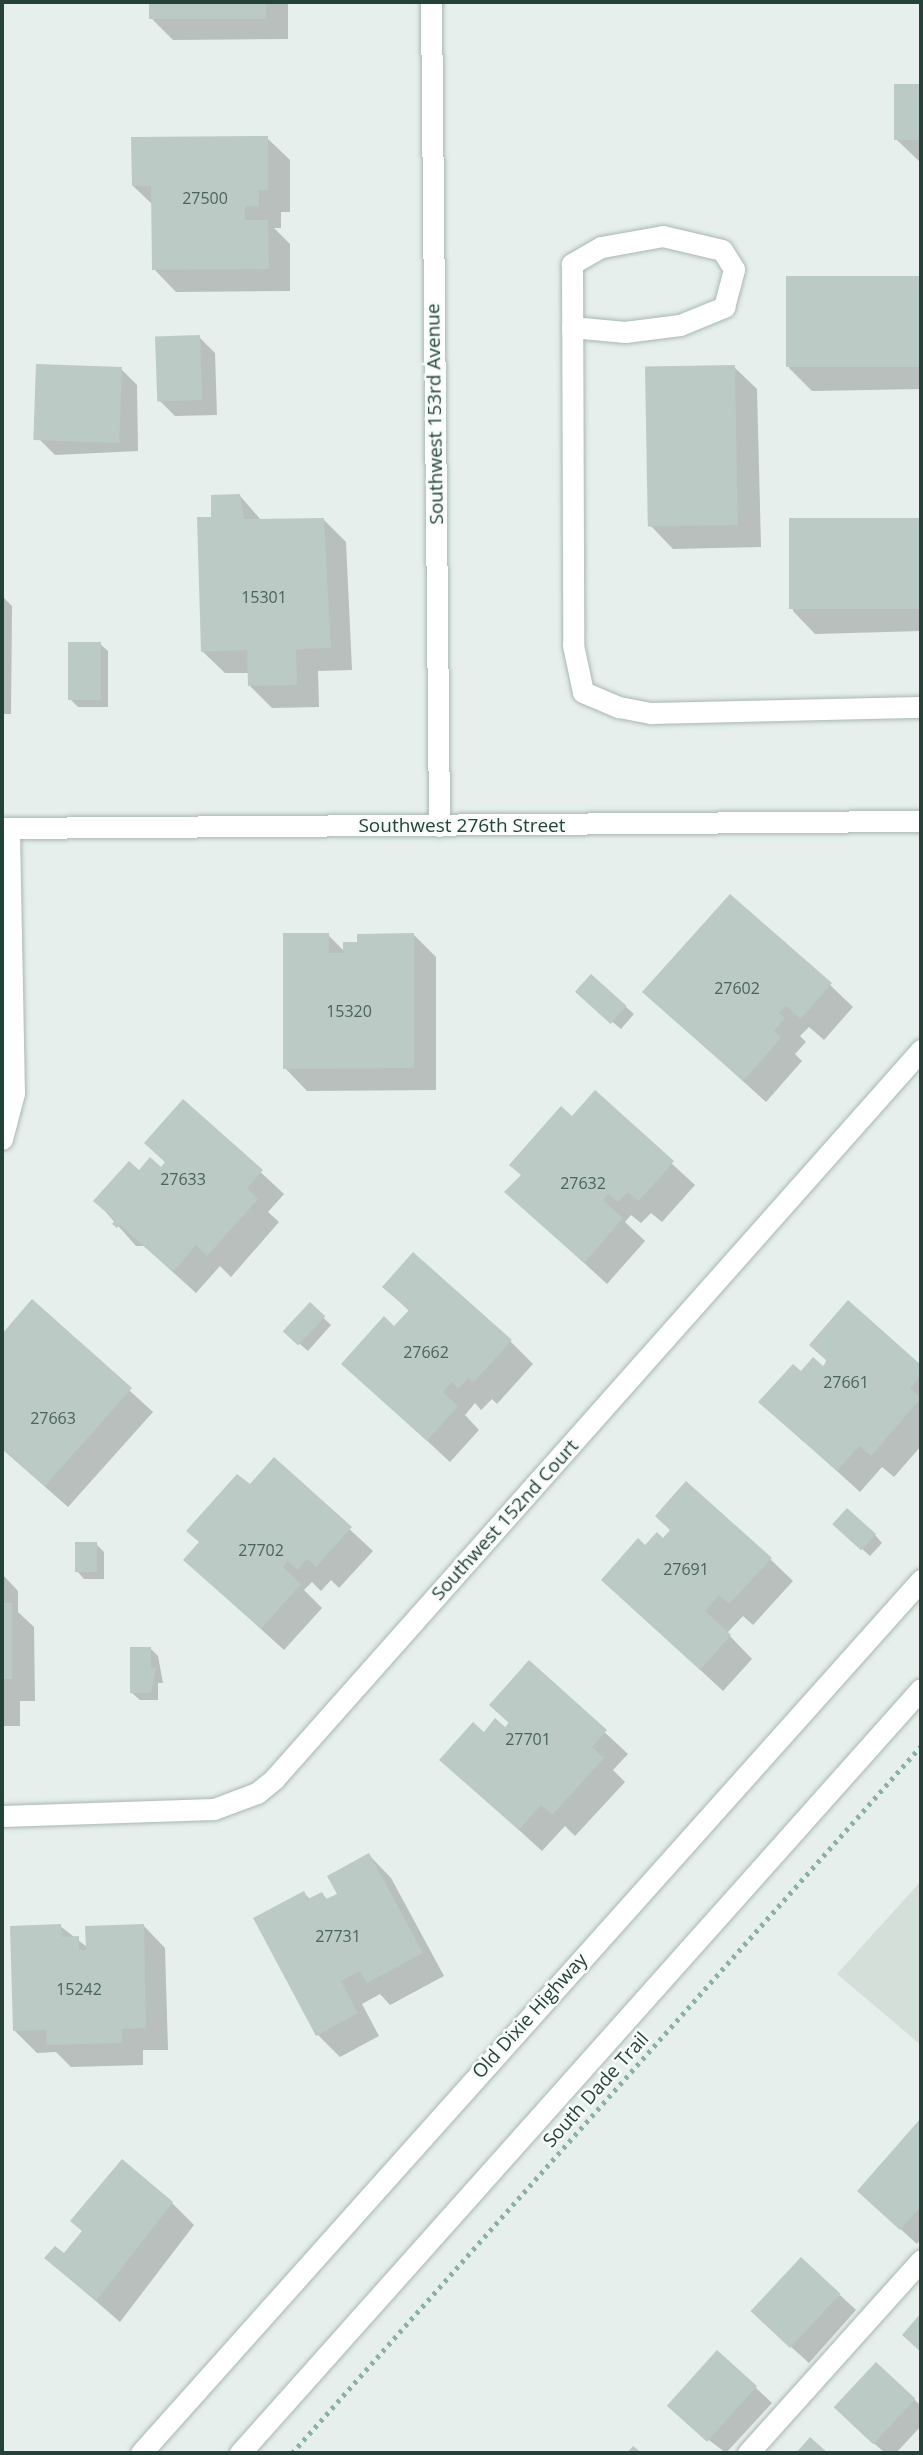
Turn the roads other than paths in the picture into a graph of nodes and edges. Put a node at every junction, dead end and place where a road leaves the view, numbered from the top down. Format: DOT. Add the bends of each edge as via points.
graph roads {
  1 [pos="431,2"];
  2 [pos="572,327"];
  3 [pos="921,707"];
  4 [pos="921,821"];
  5 [pos="439,826"];
  6 [pos="6,828"];
  7 [pos="921,1050"];
  8 [pos="2,1139"];
  9 [pos="921,1580"];
  10 [pos="921,1689"];
  11 [pos="2,1816"];
  12 [pos="921,2260"];
  13 [pos="141,2453"];
  14 [pos="240,2453"];
  15 [pos="748,2453"];
  1 -- 5 [label="street, Southwest 153rd Avenue"];
  2 -- 2 [label="street" via="625,332 680,325 724,307 734,269 722,250 663,236 601,247 572,264"];
  2 -- 3 [label="street" via="573,645 583,692 619,707 650,713"];
  4 -- 5 [label="street, Southwest 276th Street"];
  5 -- 6 [label="street, Southwest 276th Street"];
  6 -- 8 [label="street" via="14,1093"];
  7 -- 11 [label="street, Southwest 152nd Court" via="265,1786 214,1809"];
  9 -- 13 [label="street, Old Dixie Highway"];
  10 -- 14 [label="street"];
  12 -- 15 [label="street"];
}
